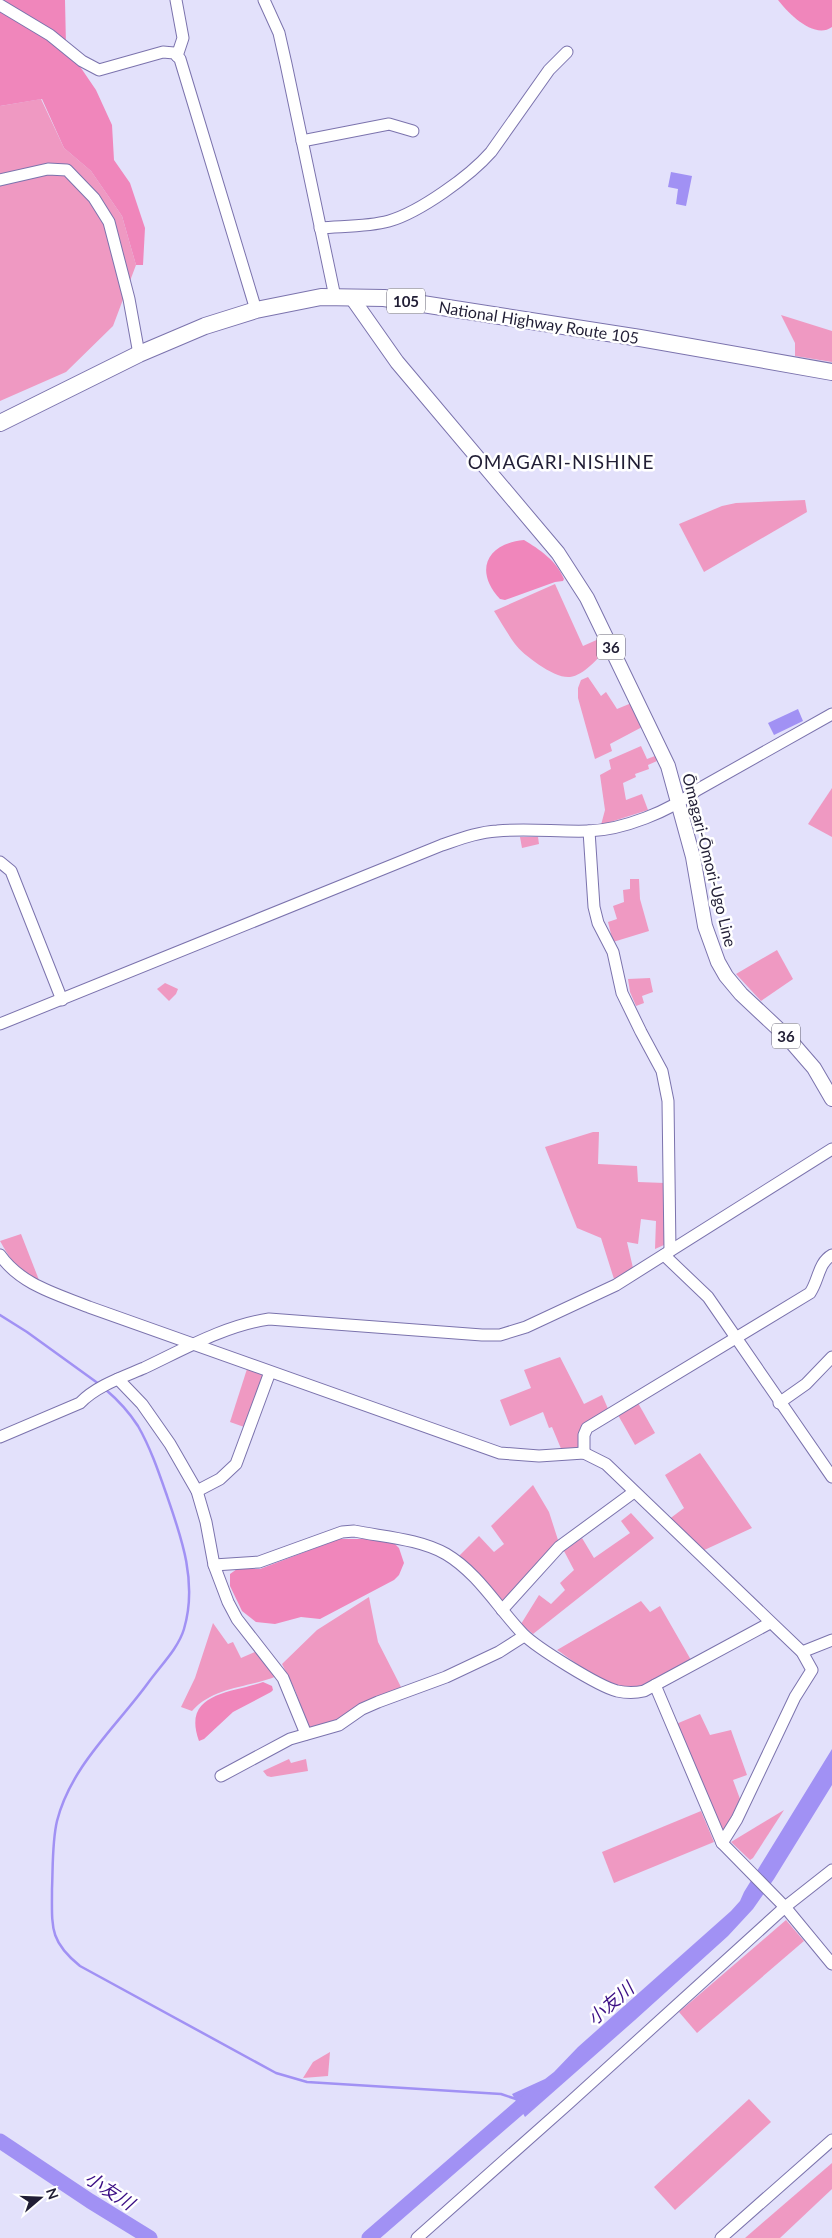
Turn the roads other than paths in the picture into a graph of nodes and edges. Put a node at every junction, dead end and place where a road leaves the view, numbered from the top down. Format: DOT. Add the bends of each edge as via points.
graph roads {
  1 [pos="176,0"];
  2 [pos="264,0"];
  3 [pos="0,6"];
  4 [pos="567,52"];
  5 [pos="177,56"];
  6 [pos="413,131"];
  7 [pos="302,141"];
  8 [pos="0,180"];
  9 [pos="320,228"];
  10 [pos="335,297"];
  11 [pos="352,298"];
  12 [pos="256,310"];
  13 [pos="139,354"];
  14 [pos="832,372"];
  15 [pos="0,423"];
  16 [pos="832,714"];
  17 [pos="680,803"];
  18 [pos="589,831"];
  19 [pos="0,862"];
  20 [pos="62,1000"];
  21 [pos="0,1024"];
  22 [pos="832,1099"];
  23 [pos="832,1149"];
  24 [pos="667,1253"];
  25 [pos="832,1254"];
  26 [pos="0,1255"];
  27 [pos="736,1339"];
  28 [pos="194,1344"];
  29 [pos="832,1357"];
  30 [pos="270,1372"];
  31 [pos="118,1379"];
  32 [pos="779,1403"];
  33 [pos="0,1438"];
  34 [pos="584,1453"];
  35 [pos="832,1477"];
  36 [pos="197,1491"];
  37 [pos="634,1492"];
  38 [pos="214,1565"];
  39 [pos="502,1610"];
  40 [pos="770,1623"];
  41 [pos="524,1636"];
  42 [pos="832,1640"];
  43 [pos="802,1652"];
  44 [pos="655,1686"];
  45 [pos="306,1734"];
  46 [pos="221,1776"];
  47 [pos="722,1842"];
  48 [pos="832,1870"];
  49 [pos="785,1907"];
  50 [pos="832,1964"];
  51 [pos="832,2140"];
  52 [pos="417,2238"];
  53 [pos="720,2238"];
  1 -- 5 [label="street" via="183,38"];
  2 -- 7 [label="street" via="278,33"];
  3 -- 5 [label="street" via="50,35 98,70 163,52"];
  4 -- 9 [label="street" via="550,70 491,152 464,177 400,217 381,223"];
  5 -- 12 [label="street"];
  6 -- 7 [label="street" via="389,124"];
  7 -- 9 [label="street"];
  8 -- 13 [label="street" via="48,169 68,170 94,198 108,222 129,299"];
  9 -- 10 [label="street"];
  10 -- 11 [label="highway, National Highway Route 105 / 105"];
  10 -- 12 [label="highway, National Highway Route 105 / 105"];
  11 -- 14 [label="highway, National Highway Route 105 / 105" via="384,298 544,322"];
  11 -- 17 [label="main road, Ōmagari-Ōmori-Ugo Line / 36" via="397,362 530,518 573,576 587,598 658,744"];
  12 -- 13 [label="highway, National Highway Route 105 / 105" via="205,326"];
  13 -- 15 [label="highway, National Highway Route 105 / 105"];
  16 -- 17 [label="street" via="697,790"];
  17 -- 18 [label="street" via="609,829"];
  17 -- 22 [label="main road, Ōmagari-Ōmori-Ugo Line / 36" via="705,926 718,962 741,994 807,1060"];
  18 -- 20 [label="street" via="479,833 442,845"];
  18 -- 24 [label="street" via="594,907 598,922 613,952 622,992 662,1071 668,1101"];
  19 -- 20 [label="street" via="11,871"];
  20 -- 21 [label="street"];
  23 -- 24 [label="street"];
  24 -- 27 [label="street" via="708,1297"];
  24 -- 28 [label="street" via="616,1285 526,1327 500,1334 269,1319 240,1325"];
  25 -- 27 [label="street" via="822,1264 810,1293"];
  26 -- 28 [label="street" via="24,1280"];
  27 -- 32 [label="street"];
  27 -- 34 [label="street" via="587,1428"];
  28 -- 30 [label="street"];
  28 -- 31 [label="street"];
  29 -- 32 [label="street" via="806,1384"];
  30 -- 34 [label="street" via="500,1454"];
  30 -- 36 [label="street" via="236,1464 220,1479"];
  31 -- 33 [label="street" via="80,1402"];
  31 -- 36 [label="street" via="170,1444"];
  32 -- 35 [label="street"];
  34 -- 37 [label="street" via="606,1464"];
  36 -- 38 [label="street"];
  37 -- 39 [label="street" via="560,1547"];
  37 -- 40 [label="street"];
  38 -- 39 [label="street" via="259,1562 342,1532 354,1531 428,1546 446,1554 477,1581"];
  38 -- 45 [label="street" via="233,1613 283,1678"];
  39 -- 41 [label="street"];
  40 -- 43 [label="street"];
  40 -- 44 [label="street"];
  41 -- 44 [label="street" via="559,1660 616,1691 634,1693"];
  41 -- 45 [label="street" via="499,1652 446,1677 362,1709 339,1726"];
  42 -- 43 [label="street"];
  43 -- 47 [label="street" via="811,1674"];
  44 -- 47 [label="street"];
  45 -- 46 [label="street" via="290,1739"];
  47 -- 49 [label="street"];
  48 -- 49 [label="street"];
  49 -- 50 [label="street"];
  49 -- 52 [label="street"];
  51 -- 53 [label="street"];
}
